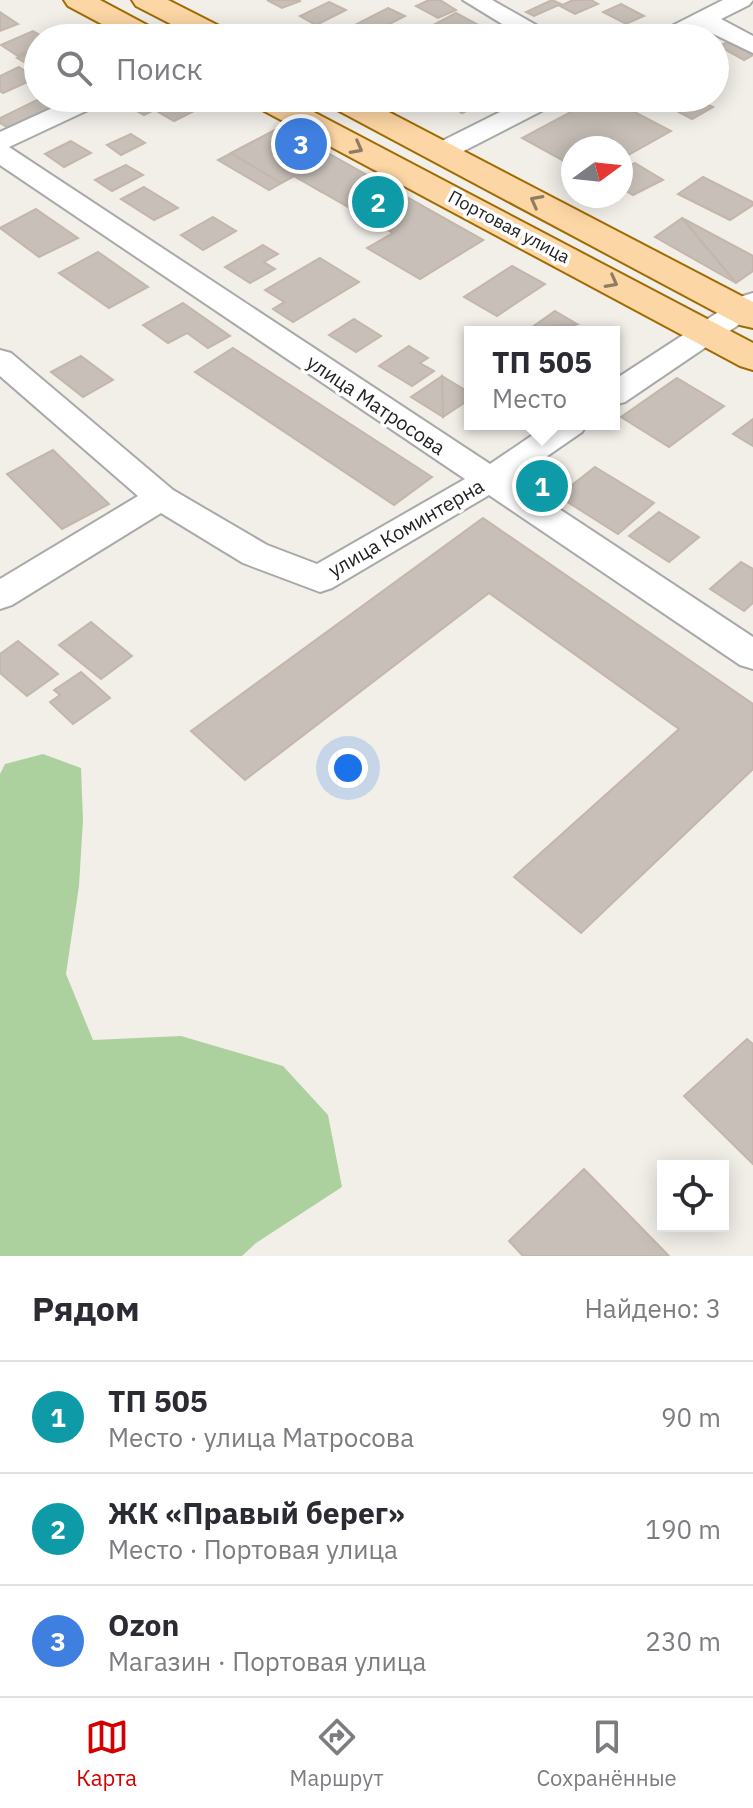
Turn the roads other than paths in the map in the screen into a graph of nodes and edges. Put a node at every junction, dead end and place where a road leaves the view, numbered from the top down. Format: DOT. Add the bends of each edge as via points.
graph roads {
  1 [pos="78,0"];
  2 [pos="146,0"];
  3 [pos="475,0"];
  4 [pos="741,0"];
  5 [pos="703,19"];
  6 [pos="123,24"];
  7 [pos="193,24"];
  8 [pos="517,24"];
  9 [pos="693,24"];
  10 [pos="712,24"];
  11 [pos="729,33"];
  12 [pos="753,46"];
  13 [pos="64,112"];
  14 [pos="290,112"];
  15 [pos="366,112"];
  16 [pos="520,112"];
  17 [pos="0,142"];
  18 [pos="443,151"];
  19 [pos="0,153"];
  20 [pos="749,310"];
  21 [pos="706,332"];
  22 [pos="753,358"];
  23 [pos="0,360"];
  24 [pos="620,391"];
  25 [pos="562,430"];
  26 [pos="489,480"];
  27 [pos="161,498"];
  28 [pos="0,596"];
  29 [pos="753,655"];
  1 -- 6 [label="main road"];
  2 -- 7 [label="main road"];
  3 -- 8 [label="street"];
  4 -- 5 [label="street"];
  5 -- 9 [label="street"];
  5 -- 10 [label="street"];
  11 -- 12 [label="street"];
  13 -- 17 [label="street"];
  14 -- 21 [label="main road, Портовая улица, one-way"];
  15 -- 18 [label="main road, Портовая улица"];
  16 -- 18 [label="street"];
  20 -- 18 [label="main road, Портовая улица, one-way"];
  19 -- 26 [label="street, улица Матросова"];
  20 -- 21 [label="street"];
  21 -- 22 [label="main road, Портовая улица"];
  21 -- 24 [label="street"];
  23 -- 27 [label="street"];
  25 -- 26 [label="street, улица Коминтерна"];
  26 -- 27 [label="street, улица Коминтерна" via="320,579 255,554"];
  26 -- 29 [label="street, улица Матросова"];
  27 -- 28 [label="street"];
}
